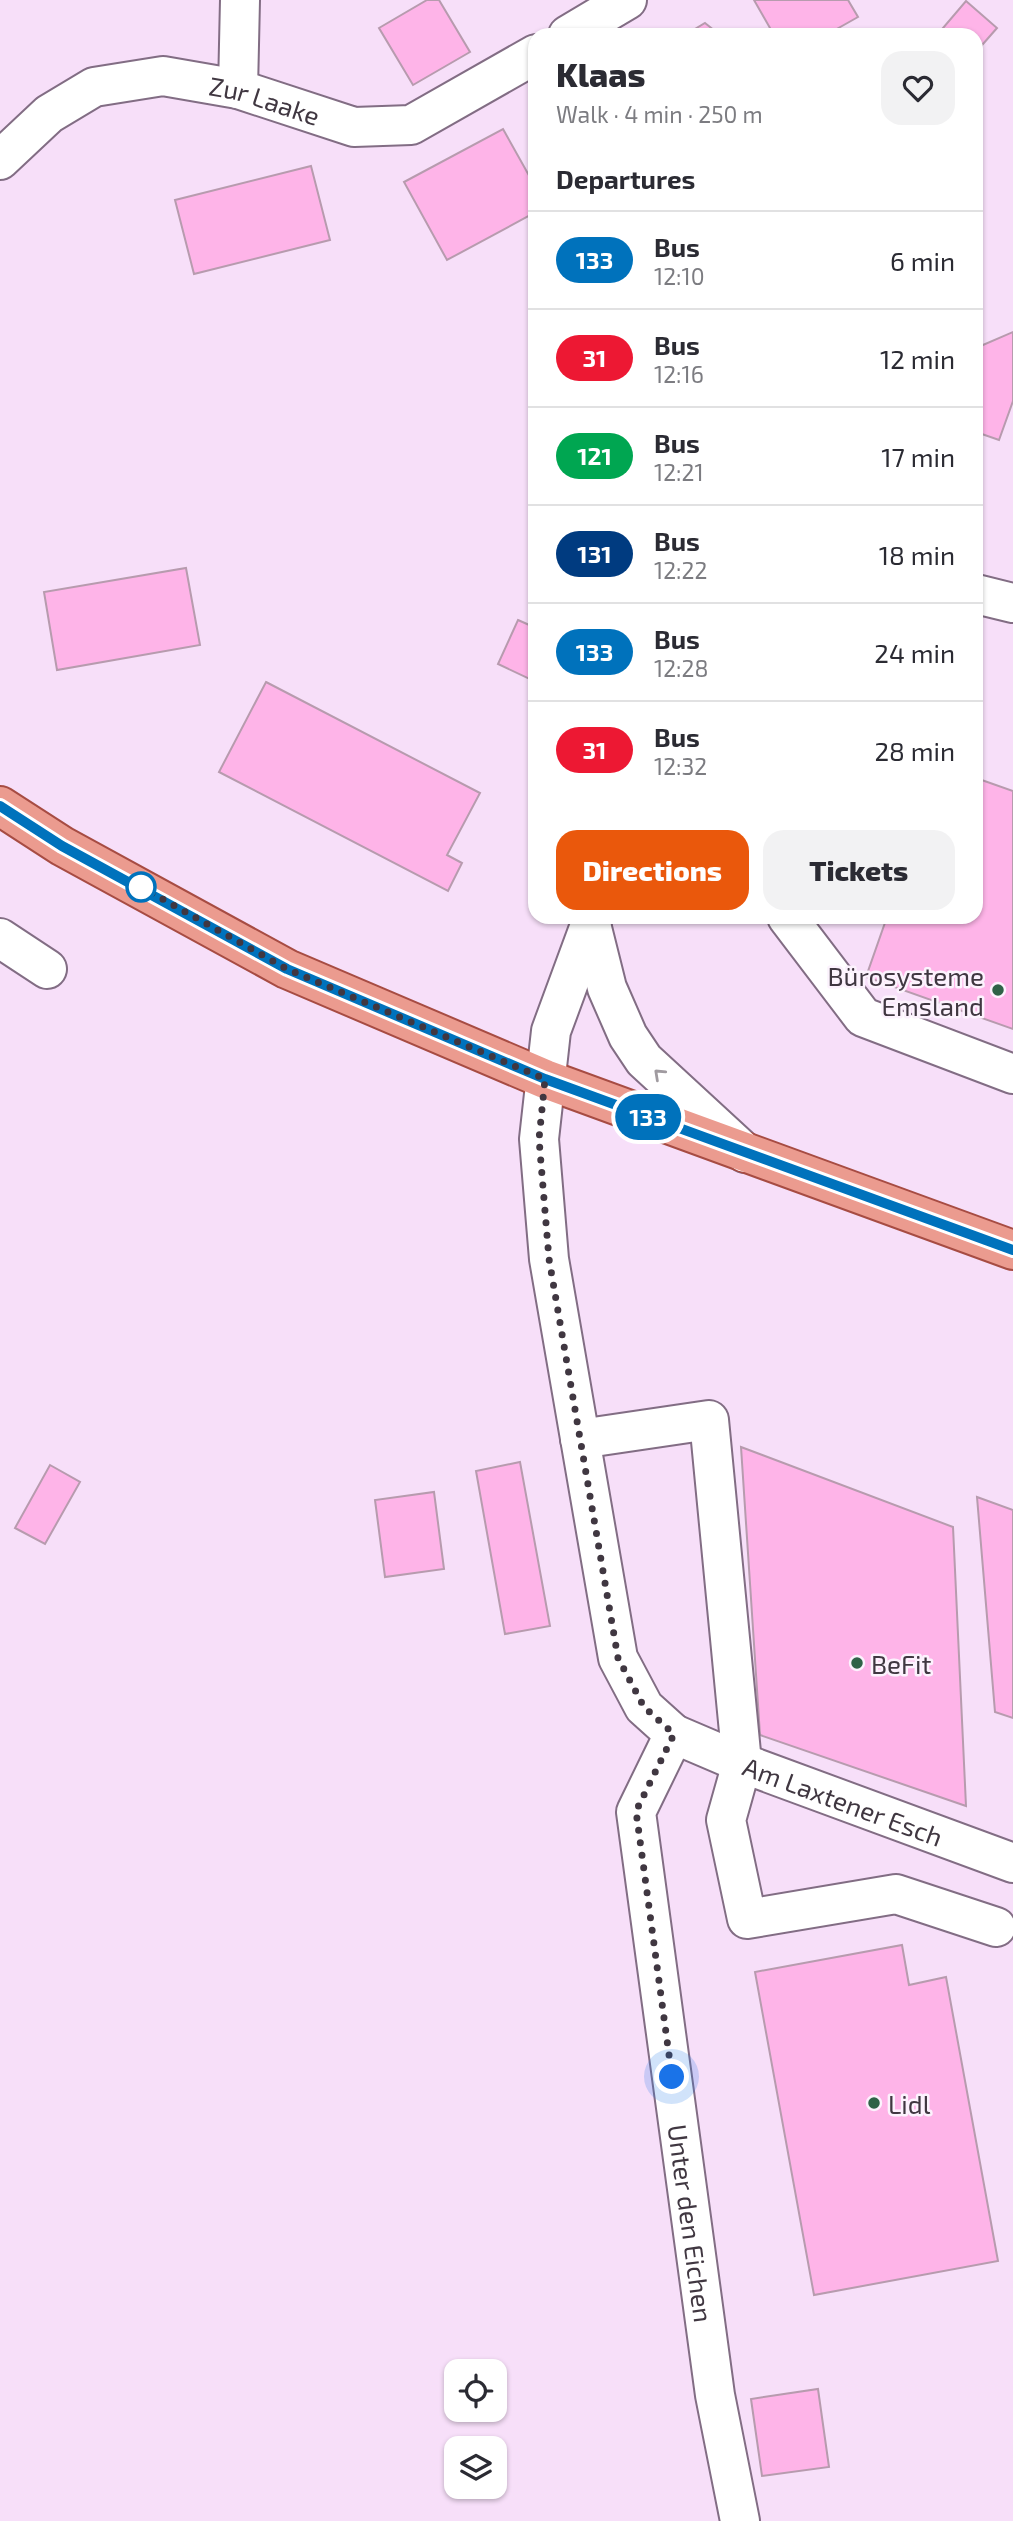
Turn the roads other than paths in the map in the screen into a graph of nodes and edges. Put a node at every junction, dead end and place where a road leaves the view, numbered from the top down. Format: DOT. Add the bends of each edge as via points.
graph roads {
  1 [pos="240,0"];
  2 [pos="627,0"];
  3 [pos="580,28"];
  4 [pos="528,59"];
  5 [pos="238,89"];
  6 [pos="0,160"];
  7 [pos="983,596"];
  8 [pos="1013,603"];
  9 [pos="0,806"];
  10 [pos="591,924"];
  11 [pos="593,924"];
  12 [pos="792,924"];
  13 [pos="0,938"];
  14 [pos="47,969"];
  15 [pos="1013,1074"];
  16 [pos="545,1079"];
  17 [pos="746,1153"];
  18 [pos="1013,1250"];
  19 [pos="580,1439"];
  20 [pos="674,1734"];
  21 [pos="742,1763"];
  22 [pos="1013,1863"];
  23 [pos="996,1927"];
  24 [pos="740,2521"];
  1 -- 5 [label="street"];
  2 -- 3 [label="street"];
  4 -- 5 [label="street, Zur Laake" via="411,125 354,127"];
  5 -- 6 [label="street, Zur Laake" via="163,76 94,87 49,114"];
  7 -- 8 [label="street"];
  9 -- 16 [label="main road" via="62,846 287,969"];
  10 -- 16 [label="street" via="551,1031"];
  17 -- 11 [label="street, one-way" via="639,1052 607,988"];
  12 -- 15 [label="street" via="863,1017"];
  13 -- 14 [label="street"];
  16 -- 17 [label="main road"];
  16 -- 19 [label="street" via="539,1139 549,1259"];
  17 -- 18 [label="main road"];
  19 -- 20 [label="street" via="618,1658 644,1707"];
  19 -- 21 [label="street" via="709,1420"];
  20 -- 21 [label="street, Am Laxtener Esch"];
  20 -- 24 [label="street, Unter den Eichen" via="636,1811 715,2395"];
  21 -- 22 [label="street, Am Laxtener Esch"];
  21 -- 23 [label="street" via="726,1820 747,1919 896,1894"];
}
